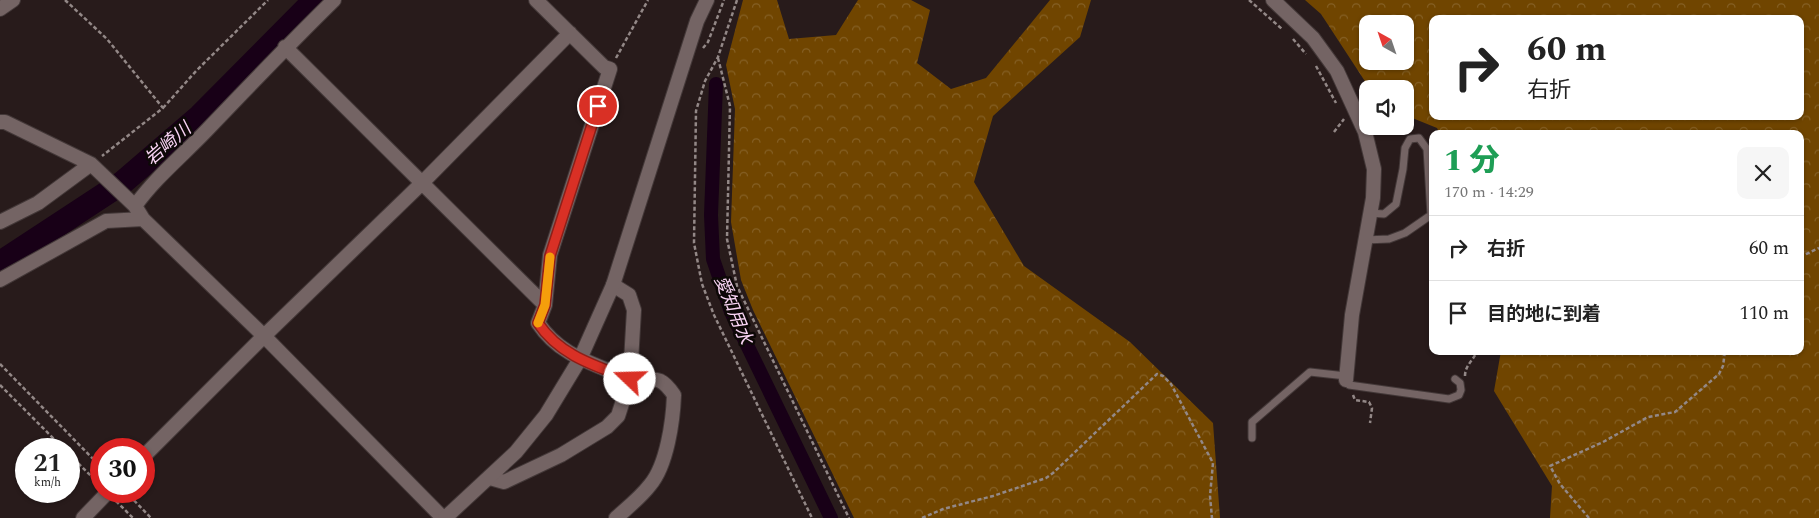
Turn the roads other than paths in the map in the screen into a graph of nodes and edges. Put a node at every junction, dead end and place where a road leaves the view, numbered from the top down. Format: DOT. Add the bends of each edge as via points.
graph roads {
  1 [pos="13,0"];
  2 [pos="334,0"];
  3 [pos="536,0"];
  4 [pos="708,0"];
  5 [pos="1272,0"];
  6 [pos="0,10"];
  7 [pos="570,33"];
  8 [pos="285,47"];
  9 [pos="0,122"];
  10 [pos="91,164"];
  11 [pos="1429,182"];
  12 [pos="422,184"];
  13 [pos="132,205"];
  14 [pos="1370,213"];
  15 [pos="1429,216"];
  16 [pos="143,220"];
  17 [pos="0,222"];
  18 [pos="1365,240"];
  19 [pos="0,280"];
  20 [pos="613,285"];
  21 [pos="545,305"];
  22 [pos="264,336"];
  23 [pos="580,359"];
  24 [pos="630,379"];
  25 [pos="1455,379"];
  26 [pos="1347,380"];
  27 [pos="1252,438"];
  28 [pos="155,445"];
  29 [pos="490,478"];
  30 [pos="95,503"];
  31 [pos="83,518"];
  32 [pos="444,518"];
  33 [pos="616,518"];
  1 -- 6 [label="street"];
  2 -- 8 [label="street"];
  3 -- 7 [label="street"];
  4 -- 20 [label="street" via="697,21"];
  5 -- 14 [label="street" via="1313,38 1337,71 1365,132 1374,169"];
  7 -- 12 [label="street"];
  7 -- 21 [label="street" via="604,67 610,69 550,256"];
  8 -- 12 [label="street"];
  8 -- 13 [label="street"];
  9 -- 10 [label="street"];
  10 -- 13 [label="street"];
  10 -- 17 [label="street" via="38,203"];
  11 -- 14 [label="lane" via="1427,149 1419,138 1410,139 1404,148 1404,170 1396,204 1384,214"];
  12 -- 21 [label="street"];
  12 -- 22 [label="street"];
  13 -- 16 [label="street"];
  14 -- 18 [label="street"];
  15 -- 18 [label="lane" via="1389,240"];
  16 -- 19 [label="street" via="106,221"];
  16 -- 22 [label="street"];
  18 -- 26 [label="street" via="1352,315"];
  20 -- 23 [label="street"];
  20 -- 24 [label="street" via="629,295 634,310"];
  21 -- 23 [label="street" via="538,323 543,331 570,355"];
  22 -- 28 [label="street"];
  22 -- 32 [label="street"];
  23 -- 24 [label="street"];
  23 -- 29 [label="street" via="546,415"];
  24 -- 29 [label="street" via="618,416 607,427 561,455 504,482"];
  24 -- 33 [label="street" via="660,380 674,395 674,406 661,466 651,485"];
  25 -- 26 [label="lane" via="1460,382 1461,390 1459,395 1449,399"];
  26 -- 27 [label="lane" via="1310,372 1252,422"];
  29 -- 32 [label="street"];
  30 -- 31 [label="street"];
}
